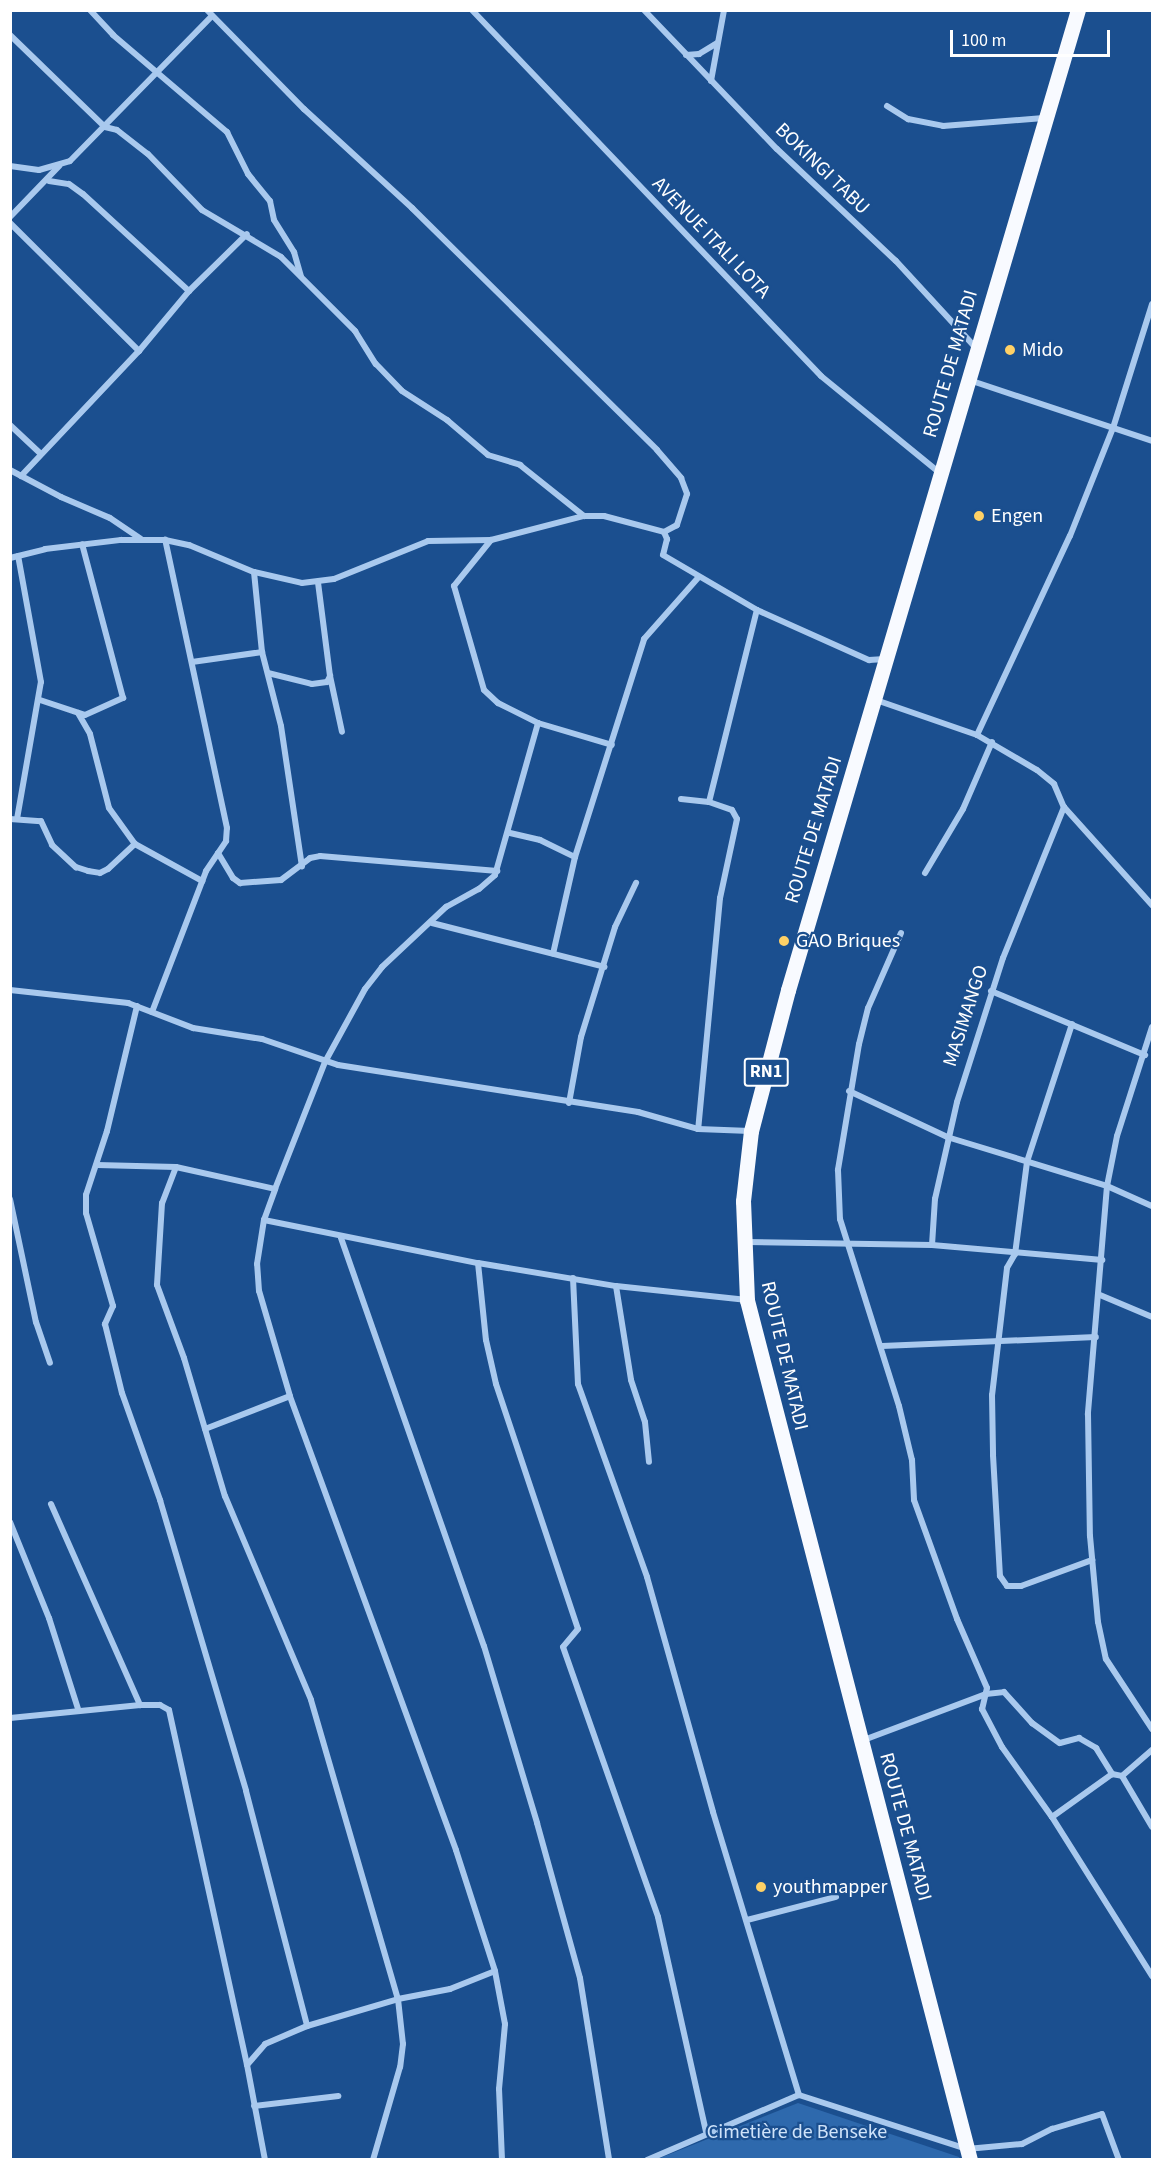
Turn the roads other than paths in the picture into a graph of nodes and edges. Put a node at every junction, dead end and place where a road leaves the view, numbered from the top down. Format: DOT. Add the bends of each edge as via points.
graph roads {
  1 [pos="90,10"];
  2 [pos="207,10"];
  3 [pos="472,10"];
  4 [pos="644,10"];
  5 [pos="724,10"];
  6 [pos="1078,10"];
  7 [pos="212,16"];
  8 [pos="10,34"];
  9 [pos="717,43"];
  10 [pos="686,55"];
  11 [pos="159,74"];
  12 [pos="711,81"];
  13 [pos="887,106"];
  14 [pos="1044,118"];
  15 [pos="105,127"];
  16 [pos="10,166"];
  17 [pos="59,166"];
  18 [pos="49,181"];
  19 [pos="10,218"];
  20 [pos="10,223"];
  21 [pos="247,234"];
  22 [pos="301,276"];
  23 [pos="189,291"];
  24 [pos="1152,304"];
  25 [pos="977,350"];
  26 [pos="139,351"];
  27 [pos="969,380"];
  28 [pos="10,425"];
  29 [pos="1113,428"];
  30 [pos="1152,441"];
  31 [pos="41,454"];
  32 [pos="10,470"];
  33 [pos="941,473"];
  34 [pos="21,476"];
  35 [pos="584,516"];
  36 [pos="664,532"];
  37 [pos="141,539"];
  38 [pos="165,540"];
  39 [pos="491,540"];
  40 [pos="82,544"];
  41 [pos="14,557"];
  42 [pos="254,572"];
  43 [pos="698,579"];
  44 [pos="318,582"];
  45 [pos="757,610"];
  46 [pos="262,652"];
  47 [pos="886,659"];
  48 [pos="192,662"];
  49 [pos="268,673"];
  50 [pos="330,676"];
  51 [pos="875,699"];
  52 [pos="40,700"];
  53 [pos="78,713"];
  54 [pos="538,723"];
  55 [pos="342,732"];
  56 [pos="977,735"];
  57 [pos="992,742"];
  58 [pos="612,745"];
  59 [pos="681,798"];
  60 [pos="710,802"];
  61 [pos="1064,807"];
  62 [pos="14,819"];
  63 [pos="510,833"];
  64 [pos="135,844"];
  65 [pos="219,853"];
  66 [pos="575,857"];
  67 [pos="302,866"];
  68 [pos="497,871"];
  69 [pos="926,873"];
  70 [pos="202,881"];
  71 [pos="636,883"];
  72 [pos="1152,905"];
  73 [pos="432,923"];
  74 [pos="901,933"];
  75 [pos="553,954"];
  76 [pos="604,967"];
  77 [pos="10,990"];
  78 [pos="991,992"];
  79 [pos="137,1006"];
  80 [pos="152,1012"];
  81 [pos="1072,1024"];
  82 [pos="1152,1027"];
  83 [pos="1145,1055"];
  84 [pos="325,1062"];
  85 [pos="849,1091"];
  86 [pos="569,1103"];
  87 [pos="698,1129"];
  88 [pos="750,1131"];
  89 [pos="946,1137"];
  90 [pos="1027,1162"];
  91 [pos="97,1165"];
  92 [pos="176,1167"];
  93 [pos="1107,1186"];
  94 [pos="275,1189"];
  95 [pos="10,1199"];
  96 [pos="1152,1206"];
  97 [pos="264,1220"];
  98 [pos="14,1228"];
  99 [pos="341,1238"];
  100 [pos="846,1241"];
  101 [pos="742,1242"];
  102 [pos="932,1245"];
  103 [pos="1015,1254"];
  104 [pos="1102,1260"];
  105 [pos="478,1263"];
  106 [pos="573,1278"];
  107 [pos="616,1286"];
  108 [pos="1100,1295"];
  109 [pos="747,1300"];
  110 [pos="1152,1317"];
  111 [pos="1095,1337"];
  112 [pos="999,1341"];
  113 [pos="882,1346"];
  114 [pos="50,1363"];
  115 [pos="290,1396"];
  116 [pos="205,1429"];
  117 [pos="649,1462"];
  118 [pos="51,1504"];
  119 [pos="10,1522"];
  120 [pos="1092,1560"];
  121 [pos="986,1694"];
  122 [pos="140,1705"];
  123 [pos="78,1709"];
  124 [pos="10,1718"];
  125 [pos="1152,1729"];
  126 [pos="860,1741"];
  127 [pos="1152,1749"];
  128 [pos="1112,1774"];
  129 [pos="1122,1776"];
  130 [pos="1052,1817"];
  131 [pos="1152,1827"];
  132 [pos="836,1897"];
  133 [pos="747,1920"];
  134 [pos="495,1971"];
  135 [pos="1152,1976"];
  136 [pos="398,1999"];
  137 [pos="307,2026"];
  138 [pos="247,2065"];
  139 [pos="799,2095"];
  140 [pos="338,2096"];
  141 [pos="254,2106"];
  142 [pos="706,2132"];
  143 [pos="968,2154"];
  144 [pos="265,2160"];
  145 [pos="373,2160"];
  146 [pos="501,2160"];
  147 [pos="609,2160"];
  148 [pos="647,2160"];
  149 [pos="1119,2160"];
  1 -- 11 [label="street"];
  2 -- 7 [label="street"];
  3 -- 33 [label="street, AVENUE ITALI LOTA" via="821,376"];
  4 -- 10 [label="street, BOKINGI TABU"];
  5 -- 9 [label="street"];
  6 -- 14 [label="highway, ROUTE DE MATADI / RN1"];
  7 -- 11 [label="street"];
  7 -- 36 [label="street" via="657,450 681,478 687,494 677,525"];
  8 -- 15 [label="street"];
  9 -- 10 [label="street" via="699,54"];
  9 -- 12 [label="street"];
  10 -- 12 [label="street, BOKINGI TABU"];
  11 -- 15 [label="street"];
  11 -- 22 [label="street" via="227,132 248,174 270,201 273,220 294,252"];
  12 -- 25 [label="street, BOKINGI TABU" via="817,189 896,261"];
  13 -- 14 [label="street" via="908,119 943,126"];
  14 -- 25 [label="highway, ROUTE DE MATADI / RN1"];
  15 -- 17 [label="street" via="70,161"];
  15 -- 21 [label="street" via="117,130 148,154 202,210 231,230"];
  16 -- 17 [label="street" via="32,170"];
  17 -- 18 [label="street"];
  18 -- 19 [label="street"];
  18 -- 23 [label="street" via="69,184 82,194"];
  20 -- 26 [label="street"];
  21 -- 22 [label="street"];
  21 -- 23 [label="street"];
  22 -- 35 [label="street" via="355,331 376,364 402,390 447,420 488,455 520,465"];
  23 -- 26 [label="street"];
  24 -- 29 [label="street"];
  25 -- 27 [label="highway, ROUTE DE MATADI / RN1"];
  26 -- 31 [label="street"];
  27 -- 29 [label="street"];
  27 -- 33 [label="highway, ROUTE DE MATADI / RN1"];
  28 -- 31 [label="street"];
  29 -- 30 [label="street"];
  29 -- 56 [label="street" via="1070,536"];
  31 -- 34 [label="street"];
  32 -- 34 [label="street"];
  33 -- 47 [label="highway, ROUTE DE MATADI / RN1"];
  34 -- 37 [label="street" via="110,518"];
  35 -- 36 [label="street" via="604,516"];
  35 -- 39 [label="street"];
  36 -- 43 [label="street" via="667,539 663,555"];
  37 -- 38 [label="street"];
  37 -- 40 [label="street"];
  38 -- 42 [label="street" via="189,545"];
  38 -- 48 [label="street"];
  39 -- 44 [label="street" via="428,541 360,570"];
  39 -- 54 [label="street" via="458,579 453,594 484,690 498,704"];
  40 -- 41 [label="street"];
  40 -- 53 [label="street" via="123,698 94,713"];
  41 -- 52 [label="street" via="40,668"];
  42 -- 44 [label="street" via="302,583"];
  42 -- 46 [label="street"];
  43 -- 45 [label="street"];
  43 -- 58 [label="street" via="644,639"];
  44 -- 50 [label="street"];
  45 -- 47 [label="street" via="869,660"];
  45 -- 60 [label="street"];
  46 -- 48 [label="street"];
  46 -- 49 [label="street"];
  47 -- 51 [label="highway, ROUTE DE MATADI / RN1"];
  48 -- 65 [label="street" via="227,828 226,841"];
  49 -- 50 [label="street" via="312,684 327,682"];
  49 -- 67 [label="street" via="294,794"];
  50 -- 55 [label="street"];
  51 -- 56 [label="street"];
  51 -- 88 [label="highway, ROUTE DE MATADI / RN1"];
  52 -- 53 [label="street"];
  52 -- 62 [label="street"];
  53 -- 64 [label="street" via="90,734 109,808"];
  54 -- 58 [label="street"];
  54 -- 63 [label="street"];
  56 -- 57 [label="street"];
  57 -- 61 [label="street" via="1054,784"];
  57 -- 69 [label="street" via="963,809"];
  58 -- 66 [label="street"];
  59 -- 60 [label="street"];
  60 -- 87 [label="street" via="732,810 737,819 720,898"];
  61 -- 72 [label="street"];
  61 -- 78 [label="street, MASIMANGO"];
  62 -- 64 [label="street" via="41,821 52,845 76,867 94,873 116,864"];
  63 -- 66 [label="street" via="540,840"];
  63 -- 68 [label="street"];
  64 -- 70 [label="street"];
  65 -- 67 [label="street" via="240,883 281,880"];
  65 -- 70 [label="street"];
  66 -- 75 [label="street"];
  67 -- 68 [label="street" via="320,856"];
  68 -- 73 [label="street" via="479,890 446,907"];
  70 -- 80 [label="street"];
  71 -- 76 [label="street" via="615,927"];
  73 -- 75 [label="street"];
  73 -- 84 [label="street" via="376,975"];
  74 -- 85 [label="street" via="868,1008"];
  75 -- 76 [label="street"];
  76 -- 86 [label="street" via="581,1037"];
  77 -- 79 [label="street"];
  78 -- 81 [label="street"];
  78 -- 89 [label="street, MASIMANGO"];
  79 -- 80 [label="street"];
  79 -- 91 [label="street"];
  80 -- 84 [label="street" via="194,1028 301,1050"];
  81 -- 83 [label="street"];
  81 -- 90 [label="street"];
  82 -- 83 [label="street"];
  83 -- 93 [label="street" via="1120,1126"];
  84 -- 86 [label="street"];
  84 -- 94 [label="street"];
  85 -- 89 [label="street"];
  85 -- 100 [label="street" via="838,1170 840,1219"];
  86 -- 87 [label="street" via="638,1112"];
  87 -- 88 [label="street"];
  88 -- 101 [label="highway, ROUTE DE MATADI / RN1"];
  89 -- 90 [label="street"];
  89 -- 102 [label="street, MASIMANGO"];
  90 -- 93 [label="street"];
  90 -- 103 [label="street"];
  91 -- 92 [label="street"];
  91 -- 137 [label="street" via="86,1195 86,1213 113,1306 106,1330 246,1791"];
  92 -- 94 [label="street"];
  92 -- 116 [label="street" via="162,1203 157,1285"];
  93 -- 96 [label="street"];
  93 -- 104 [label="street"];
  94 -- 97 [label="street"];
  95 -- 98 [label="street"];
  97 -- 99 [label="street"];
  97 -- 115 [label="street" via="257,1264 259,1291"];
  98 -- 114 [label="street"];
  99 -- 105 [label="street"];
  99 -- 147 [label="street" via="484,1646 537,1823 580,1978"];
  100 -- 101 [label="street"];
  100 -- 102 [label="street"];
  100 -- 113 [label="street"];
  101 -- 109 [label="highway, ROUTE DE MATADI / RN1"];
  102 -- 103 [label="street"];
  103 -- 104 [label="street"];
  103 -- 112 [label="street" via="1006,1268"];
  104 -- 108 [label="street"];
  105 -- 106 [label="street"];
  105 -- 142 [label="street" via="486,1340 496,1384 578,1629 563,1647 658,1917"];
  106 -- 107 [label="street"];
  106 -- 133 [label="street" via="578,1384 647,1577"];
  107 -- 109 [label="street"];
  107 -- 117 [label="street" via="631,1380 645,1422"];
  108 -- 110 [label="street"];
  108 -- 111 [label="street"];
  109 -- 126 [label="highway, ROUTE DE MATADI / RN1"];
  111 -- 112 [label="street"];
  111 -- 120 [label="street" via="1088,1414"];
  112 -- 113 [label="street"];
  112 -- 120 [label="street" via="992,1395 1000,1576 1007,1586 1021,1586"];
  113 -- 121 [label="street" via="912,1460 914,1500"];
  115 -- 116 [label="street"];
  115 -- 134 [label="street" via="456,1850"];
  116 -- 136 [label="street" via="234,1520 311,1700"];
  118 -- 122 [label="street"];
  119 -- 123 [label="street" via="49,1618"];
  120 -- 125 [label="street" via="1106,1659"];
  121 -- 126 [label="street"];
  121 -- 128 [label="street" via="1006,1692 1032,1724 1060,1743 1078,1738 1096,1748"];
  121 -- 130 [label="street" via="982,1709 991,1726"];
  122 -- 123 [label="street"];
  122 -- 138 [label="street" via="160,1705 169,1710"];
  123 -- 124 [label="street"];
  126 -- 143 [label="highway, ROUTE DE MATADI / RN1"];
  127 -- 129 [label="street"];
  128 -- 129 [label="street"];
  128 -- 130 [label="street"];
  129 -- 131 [label="street"];
  130 -- 135 [label="street"];
  132 -- 133 [label="street"];
  133 -- 139 [label="street"];
  134 -- 136 [label="street" via="450,1989"];
  134 -- 146 [label="street" via="505,2024 499,2089"];
  136 -- 137 [label="street"];
  136 -- 145 [label="street" via="403,2044 400,2067"];
  137 -- 138 [label="street" via="265,2043"];
  138 -- 141 [label="street"];
  139 -- 142 [label="street"];
  139 -- 143 [label="street"];
  140 -- 141 [label="street"];
  141 -- 144 [label="street"];
  142 -- 148 [label="street"];
  143 -- 149 [label="street" via="1022,2144 1052,2129 1102,2114"];
}
